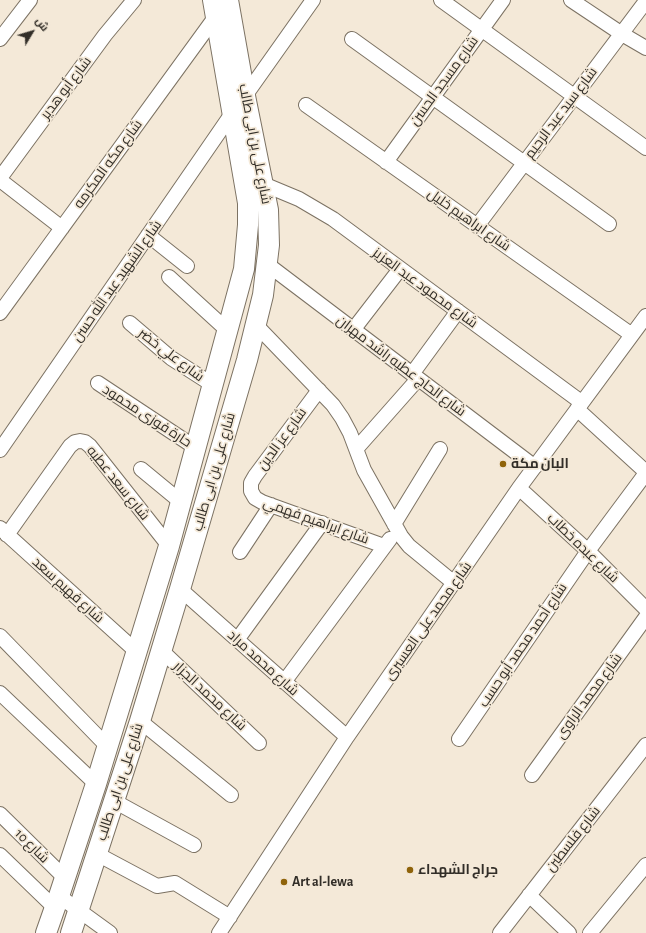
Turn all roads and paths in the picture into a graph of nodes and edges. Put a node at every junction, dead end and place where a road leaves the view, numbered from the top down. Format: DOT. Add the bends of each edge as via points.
graph roads {
  1 [pos="30,0"];
  2 [pos="134,0"];
  3 [pos="228,0"];
  4 [pos="312,0"];
  5 [pos="441,0"];
  6 [pos="503,0"];
  7 [pos="646,1"];
  8 [pos="578,2"];
  9 [pos="215,8"];
  10 [pos="482,29"];
  11 [pos="622,34"];
  12 [pos="0,39"];
  13 [pos="352,39"];
  14 [pos="646,48"];
  15 [pos="245,96"];
  16 [pos="574,96"];
  17 [pos="432,97"];
  18 [pos="306,105"];
  19 [pos="233,112"];
  20 [pos="646,148"];
  21 [pos="386,162"];
  22 [pos="524,163"];
  23 [pos="0,179"];
  24 [pos="263,184"];
  25 [pos="609,224"];
  26 [pos="477,226"];
  27 [pos="62,228"];
  28 [pos="148,235"];
  29 [pos="267,264"];
  30 [pos="187,266"];
  31 [pos="400,269"];
  32 [pos="169,277"];
  33 [pos="458,311"];
  34 [pos="0,313"];
  35 [pos="646,316"];
  36 [pos="130,323"];
  37 [pos="256,325"];
  38 [pos="228,330"];
  39 [pos="354,330"];
  40 [pos="632,335"];
  41 [pos="220,356"];
  42 [pos="246,360"];
  43 [pos="415,376"];
  44 [pos="98,384"];
  45 [pos="213,385"];
  46 [pos="319,390"];
  47 [pos="579,406"];
  48 [pos="196,448"];
  49 [pos="356,448"];
  50 [pos="440,449"];
  51 [pos="0,450"];
  52 [pos="535,467"];
  53 [pos="141,469"];
  54 [pos="646,472"];
  55 [pos="520,488"];
  56 [pos="251,491"];
  57 [pos="181,502"];
  58 [pos="271,505"];
  59 [pos="322,523"];
  60 [pos="395,527"];
  61 [pos="4,531"];
  62 [pos="169,546"];
  63 [pos="384,546"];
  64 [pos="588,551"];
  65 [pos="240,552"];
  66 [pos="454,582"];
  67 [pos="180,589"];
  68 [pos="646,609"];
  69 [pos="646,617"];
  70 [pos="0,636"];
  71 [pos="238,640"];
  72 [pos="161,650"];
  73 [pos="137,652"];
  74 [pos="284,682"];
  75 [pos="0,693"];
  76 [pos="140,721"];
  77 [pos="347,737"];
  78 [pos="459,739"];
  79 [pos="259,743"];
  80 [pos="646,745"];
  81 [pos="107,746"];
  82 [pos="532,775"];
  83 [pos="96,784"];
  84 [pos="231,795"];
  85 [pos="114,801"];
  86 [pos="0,814"];
  87 [pos="194,845"];
  88 [pos="97,854"];
  89 [pos="0,855"];
  90 [pos="644,872"];
  91 [pos="60,894"];
  92 [pos="529,895"];
  93 [pos="79,910"];
  94 [pos="230,917"];
  95 [pos="46,933"];
  96 [pos="71,933"];
  97 [pos="110,933"];
  98 [pos="219,933"];
  99 [pos="500,933"];
  100 [pos="569,933"];
  101 [pos="590,933"];
  1 -- 12 [label="street"];
  2 -- 23 [label="street, شارع أبو هدير" via="105,35"];
  3 -- 15 [label="street, شارع على بن ابى طالب"];
  4 -- 15 [label="street"];
  5 -- 10 [label="street"];
  6 -- 10 [label="street, شارع مسجد الحسن"];
  7 -- 11 [label="street, شارع سيد عبد الرحيم"];
  8 -- 11 [label="street"];
  9 -- 19 [label="street, شارع على بن ابى طالب"];
  9 -- 27 [label="street, شارع مكه المكرمه"];
  10 -- 16 [label="street"];
  10 -- 17 [label="street, شارع مسجد الحسن"];
  11 -- 14 [label="street"];
  11 -- 16 [label="street, شارع سيد عبد الرحيم"];
  13 -- 17 [label="street"];
  15 -- 24 [label="street, شارع على بن ابى طالب"];
  16 -- 20 [label="street"];
  16 -- 22 [label="street, شارع سيد عبد الرحيم"];
  17 -- 21 [label="street, شارع مسجد الحسن"];
  17 -- 22 [label="street"];
  18 -- 21 [label="street, شارع ابراهيم خليل"];
  19 -- 28 [label="street, شارع الشهيد عبد الله حسن"];
  19 -- 38 [label="street, شارع على بن ابى طالب" via="248,204 248,225 244,269"];
  21 -- 26 [label="street, شارع ابراهيم خليل"];
  22 -- 25 [label="street"];
  22 -- 26 [label="street, شارع سيد عبد الرحيم"];
  23 -- 27 [label="street"];
  24 -- 29 [label="street, شارع على بن ابى طالب" via="268,210"];
  24 -- 31 [label="street, شارع محمود عبد العزيز" via="317,209"];
  26 -- 40 [label="street, شارع ابراهيم خليل"];
  27 -- 34 [label="street, شارع مكه المكرمه"];
  28 -- 30 [label="street"];
  28 -- 51 [label="street, شارع الشهيد عبد الله حسن"];
  29 -- 37 [label="street, شارع على بن ابى طالب"];
  29 -- 39 [label="street, شارع الحاج عطيه راشد مهران"];
  31 -- 33 [label="street, شارع محمود عبد العزيز"];
  31 -- 39 [label="street"];
  32 -- 38 [label="street"];
  33 -- 43 [label="street"];
  33 -- 47 [label="street, شارع محمود عبد العزيز"];
  35 -- 40 [label="street, شارع محمد على العسيرى"];
  36 -- 45 [label="street, شارع علي خضر" via="171,358"];
  37 -- 42 [label="street, شارع على بن ابى طالب"];
  37 -- 46 [label="street"];
  38 -- 41 [label="street, شارع على بن ابى طالب"];
  39 -- 43 [label="street, شارع الحاج عطيه راشد مهران"];
  40 -- 47 [label="street, شارع محمد على العسيرى"];
  41 -- 42 [label="street"];
  41 -- 45 [label="street, شارع على بن ابى طالب"];
  42 -- 67 [label="street, شارع على بن ابى طالب"];
  43 -- 49 [label="street"];
  43 -- 52 [label="street, شارع الحاج عطيه راشد مهران"];
  44 -- 48 [label="street, حارة فوزى محمود"];
  45 -- 48 [label="street, شارع على بن ابى طالب"];
  46 -- 49 [label="street" via="342,418"];
  46 -- 56 [label="street, شارع عز الدين" via="255,476 251,483"];
  47 -- 52 [label="street, شارع محمد على العسيرى"];
  47 -- 54 [label="street, شارع محمود عبد العزيز"];
  48 -- 57 [label="street, شارع على بن ابى طالب"];
  49 -- 60 [label="street" via="364,470"];
  50 -- 60 [label="street"];
  52 -- 55 [label="street, شارع محمد على العسيرى"];
  53 -- 57 [label="street"];
  54 -- 64 [label="street, شارع أحمد محمد أبو حسب"];
  55 -- 64 [label="street, شارع عبده خطاب"];
  55 -- 66 [label="street, شارع محمد على العسيرى"];
  56 -- 58 [label="street, شارع ابراهيم فهمي" via="255,498"];
  57 -- 62 [label="street, شارع على بن ابى طالب"];
  58 -- 59 [label="street, شارع ابراهيم فهمي"];
  58 -- 65 [label="street"];
  59 -- 63 [label="street, شارع ابراهيم فهمي"];
  59 -- 71 [label="street"];
  60 -- 63 [label="street"];
  60 -- 66 [label="street" via="409,546"];
  61 -- 62 [label="street, شارع سعد عطيه" via="70,446 80,441 90,446"];
  61 -- 73 [label="street, شارع فهيم سعد"];
  62 -- 73 [label="street, شارع على بن ابى طالب"];
  63 -- 74 [label="street"];
  64 -- 68 [label="street, شارع عبده خطاب"];
  64 -- 78 [label="street, شارع أحمد محمد أبو حسب"];
  66 -- 77 [label="street, شارع محمد على العسيرى"];
  67 -- 71 [label="street, شارع محمد مراد"];
  67 -- 72 [label="street, شارع على بن ابى طالب"];
  69 -- 82 [label="street, شارع محمد الراوى"];
  70 -- 81 [label="street"];
  71 -- 74 [label="street, شارع محمد مراد"];
  72 -- 76 [label="street, شارع على بن ابى طالب"];
  72 -- 79 [label="street, شارع محمد الجزار"];
  73 -- 81 [label="street, شارع على بن ابى طالب"];
  74 -- 77 [label="street, شارع محمد مراد"];
  75 -- 83 [label="street"];
  76 -- 84 [label="street"];
  76 -- 85 [label="street, شارع على بن ابى طالب"];
  77 -- 94 [label="street, شارع محمد على العسيرى"];
  80 -- 92 [label="street, شارع فلسطين"];
  81 -- 83 [label="street, شارع على بن ابى طالب"];
  83 -- 91 [label="street, شارع على بن ابى طالب"];
  85 -- 87 [label="street"];
  85 -- 88 [label="street, شارع على بن ابى طالب"];
  86 -- 91 [label="street, شارع 10"];
  88 -- 93 [label="street, شارع على بن ابى طالب"];
  88 -- 94 [label="street" via="157,886 175,883"];
  89 -- 91 [label="street"];
  90 -- 101 [label="street"];
  91 -- 93 [label="street"];
  91 -- 95 [label="street, شارع على بن ابى طالب"];
  92 -- 99 [label="street, شارع فلسطين"];
  92 -- 100 [label="street"];
  93 -- 96 [label="street, شارع على بن ابى طالب"];
  93 -- 97 [label="street"];
  94 -- 98 [label="street, شارع محمد على العسيرى"];
}
